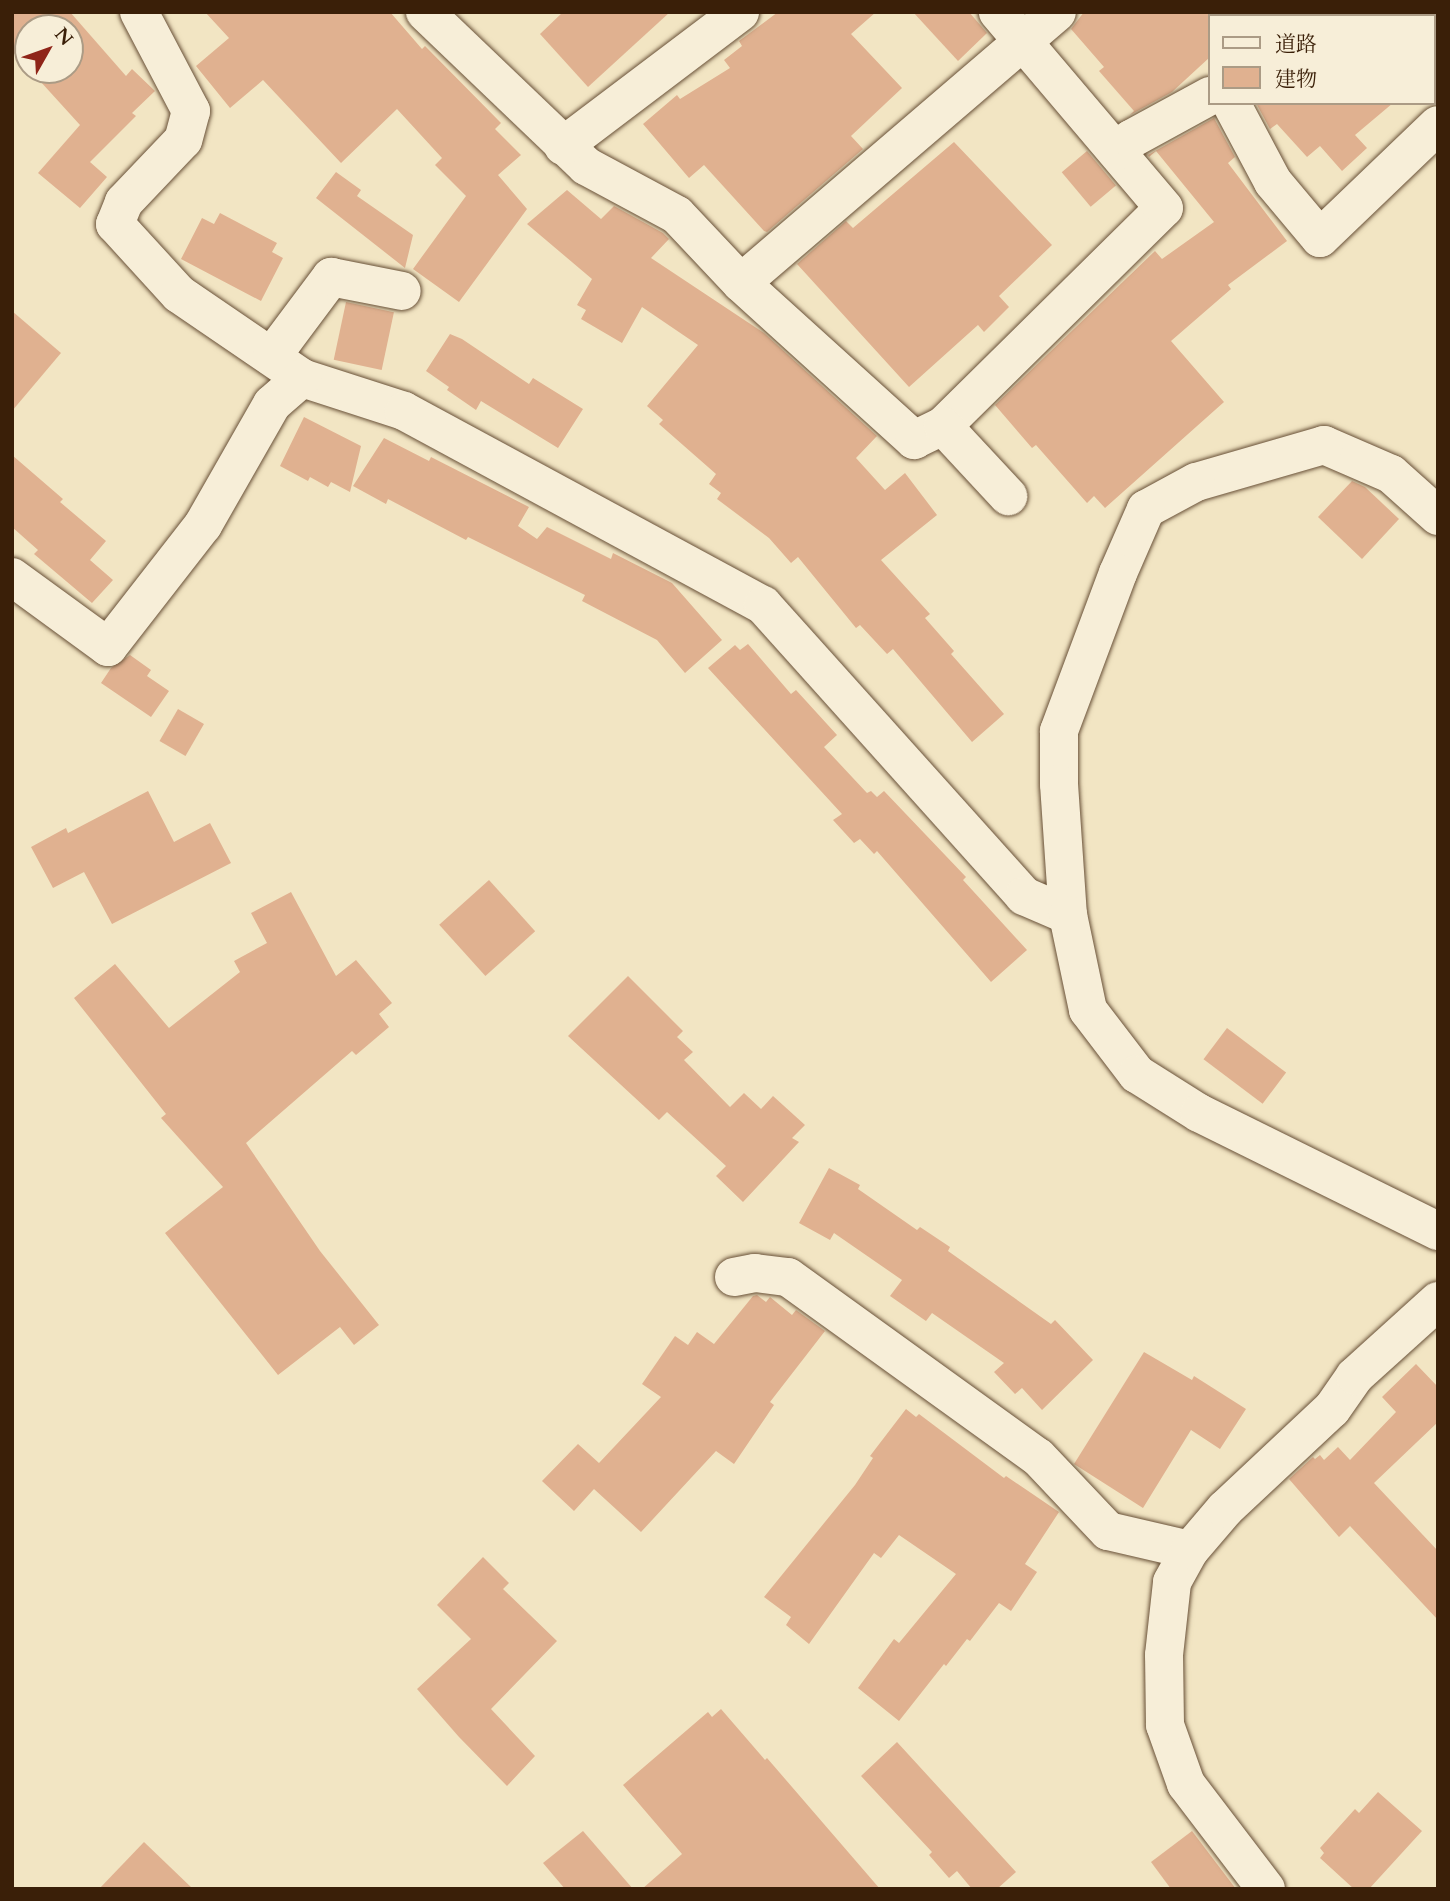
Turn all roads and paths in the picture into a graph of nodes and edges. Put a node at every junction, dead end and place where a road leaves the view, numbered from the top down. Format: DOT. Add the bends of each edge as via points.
graph roads {
  1 [pos="139,12"];
  2 [pos="425,12"];
  3 [pos="740,12"];
  4 [pos="998,12"];
  5 [pos="1057,12"];
  6 [pos="1025,41"];
  7 [pos="1208,97"];
  8 [pos="1232,105"];
  9 [pos="1438,125"];
  10 [pos="563,146"];
  11 [pos="1118,151"];
  12 [pos="741,283"];
  13 [pos="402,291"];
  14 [pos="272,356"];
  15 [pos="302,378"];
  16 [pos="943,426"];
  17 [pos="1008,496"];
  18 [pos="1438,516"];
  19 [pos="12,577"];
  20 [pos="1069,915"];
  21 [pos="1438,1231"];
  22 [pos="734,1277"];
  23 [pos="1438,1301"];
  24 [pos="1190,1550"];
  25 [pos="1266,1889"];
  1 -- 14 [label="street" via="191,111 183,140 124,202 115,224 179,294"];
  2 -- 10 [label="street"];
  3 -- 10 [label="street"];
  4 -- 6 [label="street"];
  5 -- 6 [label="street"];
  6 -- 11 [label="street"];
  6 -- 12 [label="street"];
  7 -- 11 [label="street" via="1131,139"];
  8 -- 9 [label="street" via="1273,182 1320,238"];
  10 -- 12 [label="street" via="586,166 677,215"];
  11 -- 16 [label="street" via="1164,208"];
  12 -- 16 [label="street" via="914,440"];
  13 -- 14 [label="street" via="331,277"];
  14 -- 15 [label="street"];
  15 -- 19 [label="street" via="272,404 203,525 108,648"];
  15 -- 20 [label="street" via="404,411 763,605 1024,896"];
  16 -- 17 [label="street"];
  18 -- 20 [label="street" via="1391,474 1324,445 1196,482 1146,509 1059,731"];
  20 -- 21 [label="street" via="1088,1010 1138,1074 1199,1112"];
  22 -- 24 [label="street" via="755,1273 788,1277 1038,1457 1108,1531"];
  23 -- 24 [label="street" via="1355,1376 1332,1409 1225,1509"];
  24 -- 25 [label="street" via="1172,1582 1164,1656 1165,1725 1186,1784"];
}
